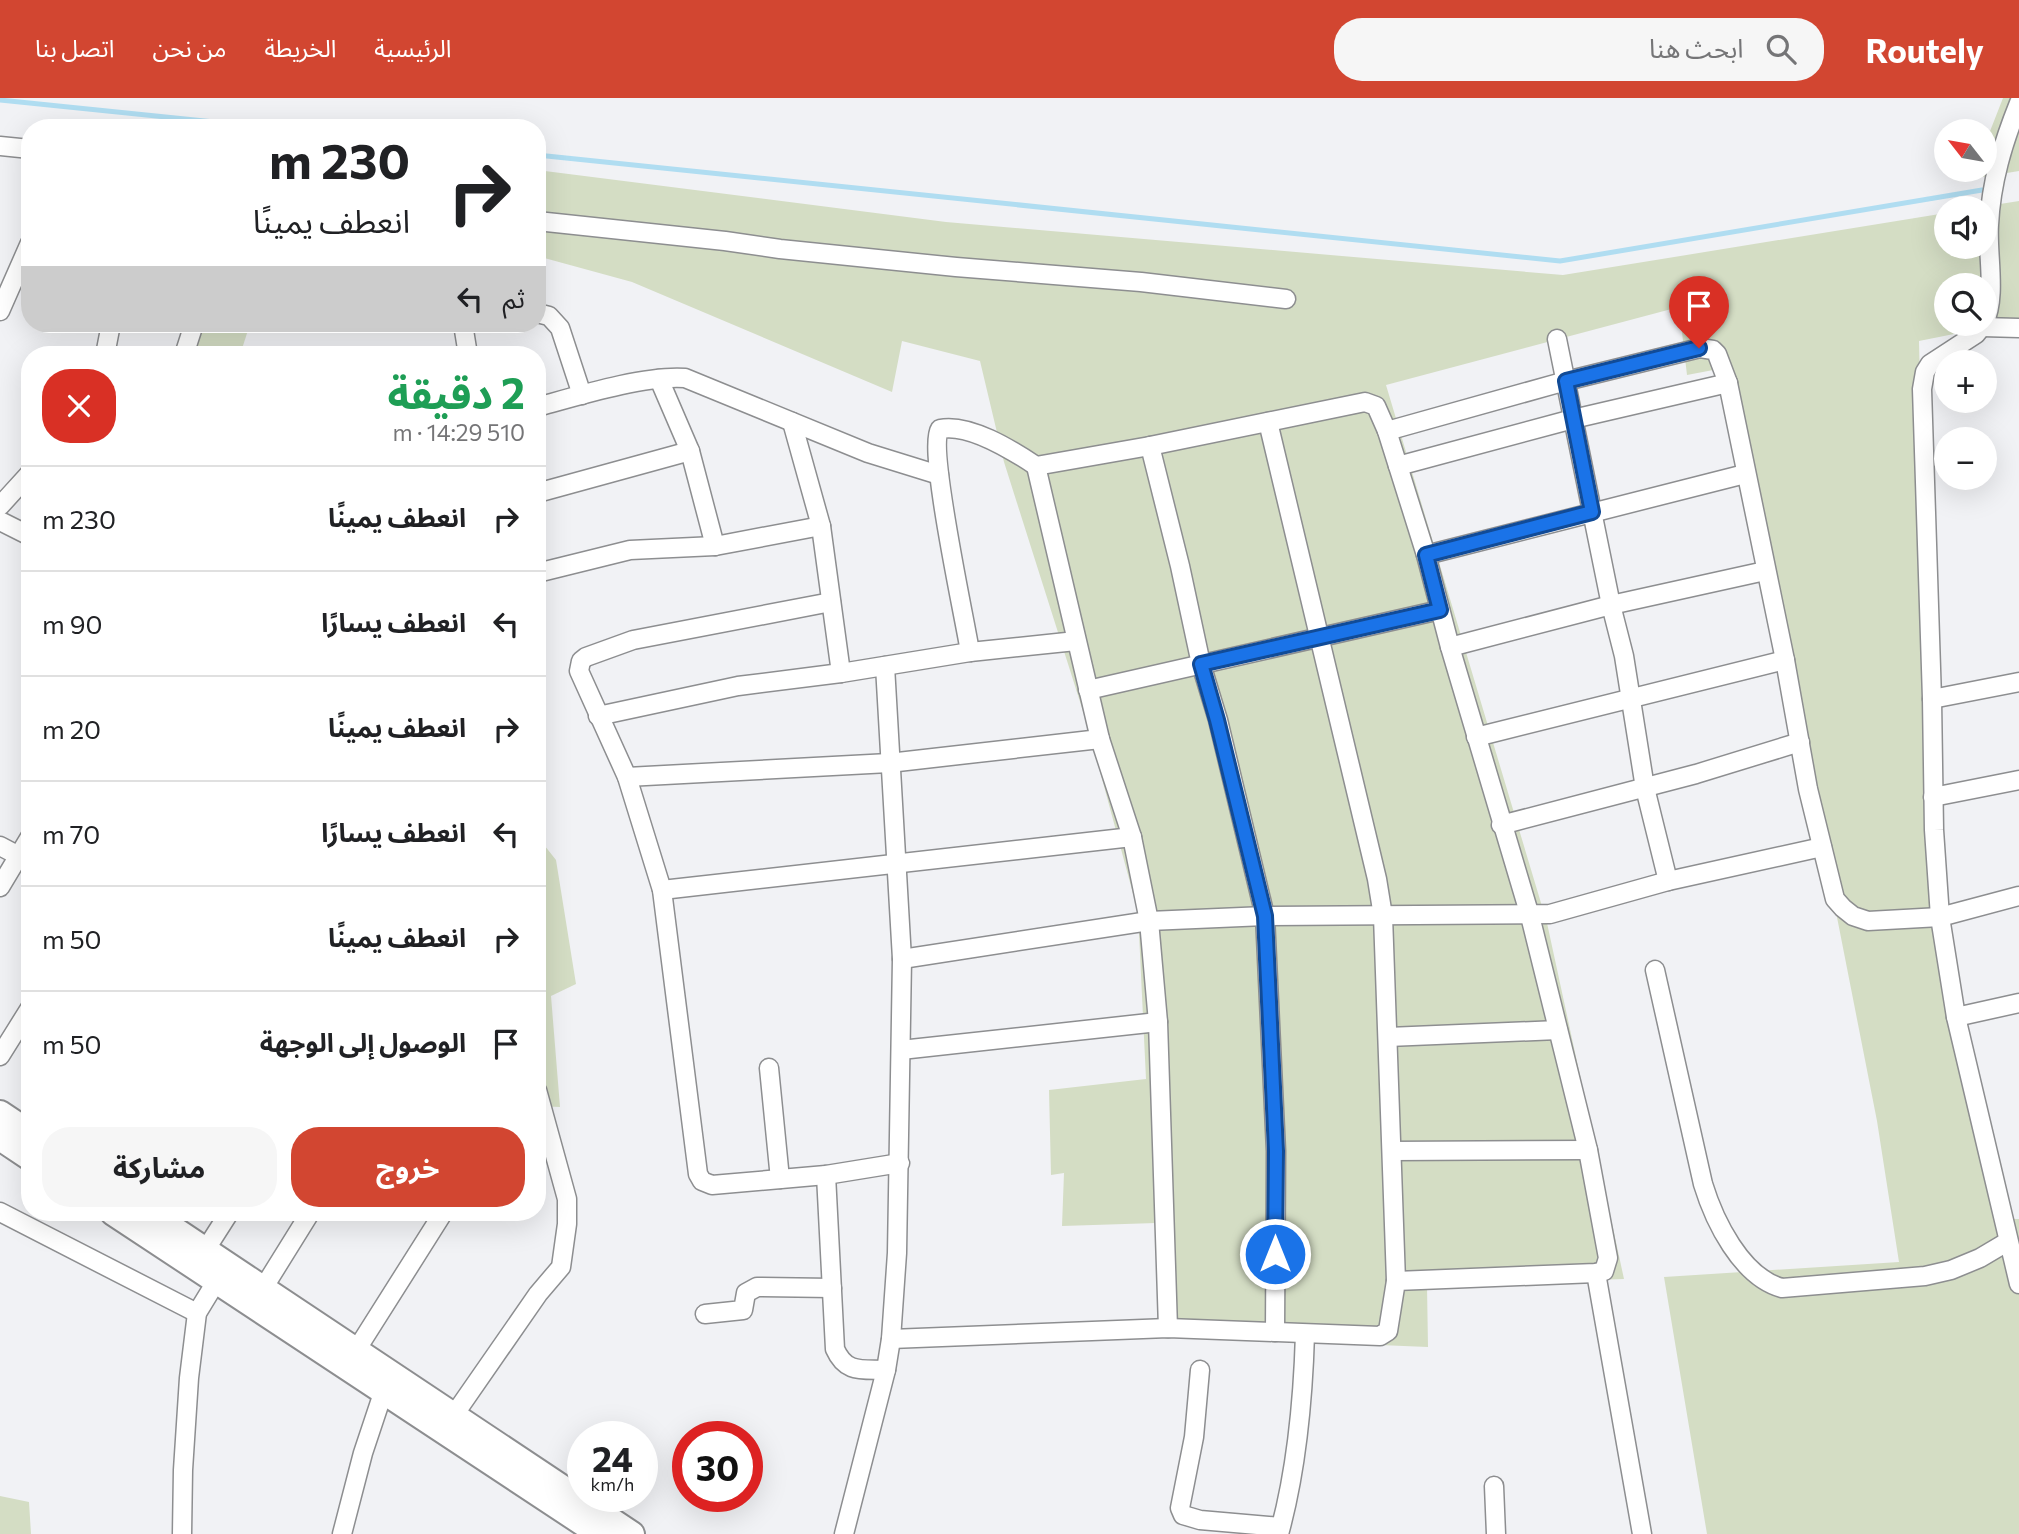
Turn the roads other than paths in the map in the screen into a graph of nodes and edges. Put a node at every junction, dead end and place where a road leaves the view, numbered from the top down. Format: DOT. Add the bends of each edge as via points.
graph roads {
  1 [pos="2019,103"];
  2 [pos="0,146"];
  3 [pos="21,148"];
  4 [pos="546,222"];
  5 [pos="21,263"];
  6 [pos="1990,273"];
  7 [pos="1286,299"];
  8 [pos="0,311"];
  9 [pos="546,315"];
  10 [pos="1997,326"];
  11 [pos="2019,328"];
  12 [pos="1973,336"];
  13 [pos="1557,339"];
  14 [pos="659,379"];
  15 [pos="1566,381"];
  16 [pos="1728,383"];
  17 [pos="582,395"];
  18 [pos="546,405"];
  19 [pos="1573,419"];
  20 [pos="792,422"];
  21 [pos="1268,422"];
  22 [pos="1387,432"];
  23 [pos="1150,446"];
  24 [pos="690,451"];
  25 [pos="1036,466"];
  26 [pos="1398,466"];
  27 [pos="1745,474"];
  28 [pos="939,475"];
  29 [pos="21,483"];
  30 [pos="546,491"];
  31 [pos="0,506"];
  32 [pos="1592,512"];
  33 [pos="0,521"];
  34 [pos="821,526"];
  35 [pos="21,532"];
  36 [pos="715,546"];
  37 [pos="1426,555"];
  38 [pos="546,571"];
  39 [pos="1765,571"];
  40 [pos="831,602"];
  41 [pos="1611,605"];
  42 [pos="1440,610"];
  43 [pos="1321,637"];
  44 [pos="1076,641"];
  45 [pos="1450,647"];
  46 [pos="970,652"];
  47 [pos="1785,660"];
  48 [pos="1201,664"];
  49 [pos="886,666"];
  50 [pos="841,673"];
  51 [pos="2019,682"];
  52 [pos="1088,690"];
  53 [pos="1630,698"];
  54 [pos="1932,699"];
  55 [pos="598,716"];
  56 [pos="1476,737"];
  57 [pos="1100,739"];
  58 [pos="1800,742"];
  59 [pos="889,763"];
  60 [pos="626,777"];
  61 [pos="2019,780"];
  62 [pos="1645,788"];
  63 [pos="1933,797"];
  64 [pos="1502,825"];
  65 [pos="1132,837"];
  66 [pos="0,846"];
  67 [pos="1822,847"];
  68 [pos="21,853"];
  69 [pos="19,856"];
  70 [pos="898,864"];
  71 [pos="1668,881"];
  72 [pos="0,887"];
  73 [pos="662,890"];
  74 [pos="2019,896"];
  75 [pos="1530,915"];
  76 [pos="1265,916"];
  77 [pos="1383,916"];
  78 [pos="1940,917"];
  79 [pos="1149,921"];
  80 [pos="902,959"];
  81 [pos="1655,970"];
  82 [pos="2019,1003"];
  83 [pos="1956,1017"];
  84 [pos="21,1022"];
  85 [pos="1158,1022"];
  86 [pos="1558,1030"];
  87 [pos="1388,1037"];
  88 [pos="901,1049"];
  89 [pos="0,1056"];
  90 [pos="769,1068"];
  91 [pos="0,1113"];
  92 [pos="546,1123"];
  93 [pos="21,1127"];
  94 [pos="0,1138"];
  95 [pos="1588,1150"];
  96 [pos="1392,1151"];
  97 [pos="21,1152"];
  98 [pos="900,1164"];
  99 [pos="827,1175"];
  100 [pos="780,1179"];
  101 [pos="0,1212"];
  102 [pos="2000,1212"];
  103 [pos="2019,1212"];
  104 [pos="128,1221"];
  105 [pos="162,1221"];
  106 [pos="224,1221"];
  107 [pos="305,1221"];
  108 [pos="438,1221"];
  109 [pos="2007,1242"];
  110 [pos="206,1249"];
  111 [pos="222,1272"];
  112 [pos="1596,1273"];
  113 [pos="1396,1281"];
  114 [pos="2019,1284"];
  115 [pos="264,1287"];
  116 [pos="832,1288"];
  117 [pos="197,1313"];
  118 [pos="705,1314"];
  119 [pos="1168,1328"];
  120 [pos="1275,1332"];
  121 [pos="1306,1334"];
  122 [pos="891,1339"];
  123 [pos="357,1349"];
  124 [pos="886,1370"];
  125 [pos="1200,1370"];
  126 [pos="384,1390"];
  127 [pos="454,1415"];
  128 [pos="1494,1486"];
  129 [pos="1279,1531"];
  130 [pos="182,1534"];
  131 [pos="342,1534"];
  132 [pos="598,1534"];
  133 [pos="632,1534"];
  134 [pos="844,1534"];
  135 [pos="1496,1534"];
  136 [pos="1642,1534"];
  1 -- 6 [label="street" via="1992,194"];
  2 -- 3 [label="street"];
  4 -- 7 [label="street"];
  5 -- 8 [label="street"];
  9 -- 17 [label="street" via="560,328"];
  10 -- 11 [label="street"];
  12 -- 54 [label="street" via="1937,358 1923,380"];
  13 -- 15 [label="street"];
  14 -- 17 [label="street"];
  14 -- 20 [label="street" via="696,381"];
  14 -- 24 [label="street"];
  15 -- 16 [label="street" via="1699,348 1717,354"];
  15 -- 19 [label="street"];
  15 -- 22 [label="street"];
  16 -- 19 [label="street"];
  16 -- 27 [label="street"];
  17 -- 18 [label="street"];
  19 -- 26 [label="street"];
  19 -- 32 [label="street"];
  20 -- 28 [label="street"];
  20 -- 34 [label="street"];
  21 -- 22 [label="street" via="1365,402 1377,406"];
  21 -- 23 [label="street"];
  21 -- 43 [label="street"];
  22 -- 26 [label="street"];
  23 -- 25 [label="street"];
  23 -- 48 [label="street"];
  24 -- 30 [label="street"];
  24 -- 36 [label="street"];
  25 -- 28 [label="street" via="1006,446 942,428 937,433"];
  25 -- 44 [label="street"];
  26 -- 37 [label="street"];
  27 -- 32 [label="street"];
  27 -- 39 [label="street"];
  28 -- 46 [label="street"];
  29 -- 31 [label="street"];
  32 -- 37 [label="street"];
  32 -- 41 [label="street"];
  33 -- 35 [label="street"];
  34 -- 36 [label="street"];
  34 -- 40 [label="street"];
  36 -- 38 [label="street" via="630,551"];
  37 -- 42 [label="street"];
  39 -- 41 [label="street"];
  39 -- 47 [label="street"];
  40 -- 50 [label="street"];
  40 -- 55 [label="street" via="633,640 586,657 579,671"];
  41 -- 45 [label="street"];
  41 -- 53 [label="street"];
  42 -- 43 [label="street"];
  42 -- 45 [label="street"];
  43 -- 48 [label="street"];
  43 -- 77 [label="street"];
  44 -- 46 [label="street"];
  44 -- 52 [label="street"];
  45 -- 56 [label="street"];
  46 -- 49 [label="street"];
  47 -- 53 [label="street"];
  47 -- 58 [label="street"];
  48 -- 52 [label="street"];
  48 -- 76 [label="street"];
  49 -- 50 [label="street"];
  49 -- 59 [label="street"];
  50 -- 55 [label="street" via="738,686"];
  51 -- 54 [label="street"];
  52 -- 57 [label="street"];
  53 -- 56 [label="street"];
  53 -- 62 [label="street"];
  54 -- 63 [label="street"];
  55 -- 60 [label="street"];
  56 -- 64 [label="street"];
  57 -- 59 [label="street"];
  57 -- 65 [label="street"];
  58 -- 62 [label="street"];
  58 -- 67 [label="street"];
  59 -- 60 [label="street"];
  59 -- 70 [label="street"];
  60 -- 73 [label="street"];
  61 -- 63 [label="street"];
  62 -- 64 [label="street"];
  62 -- 71 [label="street"];
  63 -- 78 [label="street"];
  64 -- 75 [label="street"];
  65 -- 70 [label="street"];
  65 -- 79 [label="street"];
  66 -- 69 [label="street"];
  67 -- 71 [label="street"];
  67 -- 78 [label="street" via="1835,899 1853,916 1868,920"];
  68 -- 69 [label="street"];
  69 -- 72 [label="street"];
  70 -- 73 [label="street"];
  70 -- 80 [label="street"];
  71 -- 75 [label="street" via="1550,914"];
  73 -- 100 [label="street" via="698,1174 712,1185"];
  74 -- 78 [label="street"];
  75 -- 77 [label="street"];
  75 -- 86 [label="street"];
  76 -- 77 [label="street"];
  76 -- 79 [label="street"];
  76 -- 120 [label="street" via="1276,1151"];
  77 -- 87 [label="street"];
  78 -- 83 [label="street"];
  79 -- 80 [label="street"];
  79 -- 85 [label="street"];
  80 -- 88 [label="street"];
  81 -- 109 [label="street" via="1712,1212 1729,1241 1762,1279 1782,1288 1925,1276 1980,1258"];
  82 -- 83 [label="street"];
  83 -- 102 [label="street"];
  84 -- 89 [label="street"];
  85 -- 88 [label="street"];
  85 -- 119 [label="street"];
  86 -- 87 [label="street"];
  86 -- 95 [label="street"];
  87 -- 96 [label="street"];
  88 -- 98 [label="street"];
  90 -- 100 [label="street"];
  91 -- 93 [label="street"];
  92 -- 127 [label="street" via="567,1199 561,1267"];
  94 -- 97 [label="street"];
  95 -- 96 [label="street"];
  95 -- 112 [label="street" via="1608,1258 1604,1270"];
  96 -- 113 [label="street"];
  98 -- 99 [label="street"];
  98 -- 122 [label="street"];
  99 -- 100 [label="street"];
  99 -- 116 [label="street"];
  101 -- 117 [label="street"];
  102 -- 103 [label="street"];
  102 -- 109 [label="street"];
  104 -- 111 [label="street"];
  105 -- 110 [label="street"];
  106 -- 110 [label="street"];
  107 -- 115 [label="street"];
  108 -- 123 [label="street"];
  109 -- 114 [label="street"];
  110 -- 111 [label="street"];
  111 -- 115 [label="street"];
  111 -- 117 [label="street"];
  111 -- 126 [label="street"];
  112 -- 113 [label="street"];
  112 -- 136 [label="street"];
  113 -- 121 [label="street" via="1393,1311 1384,1335"];
  115 -- 123 [label="street"];
  116 -- 118 [label="street" via="757,1287 746,1293 743,1310"];
  116 -- 124 [label="street" via="839,1359 851,1368"];
  117 -- 130 [label="street" via="189,1378"];
  119 -- 120 [label="street"];
  119 -- 122 [label="street"];
  120 -- 121 [label="street"];
  121 -- 129 [label="street" via="1303,1400"];
  122 -- 124 [label="street"];
  123 -- 127 [label="street"];
  124 -- 134 [label="street"];
  125 -- 129 [label="street" via="1194,1437 1180,1508 1183,1515"];
  126 -- 131 [label="street"];
  126 -- 132 [label="street"];
  127 -- 133 [label="street"];
  128 -- 135 [label="street"];
}
